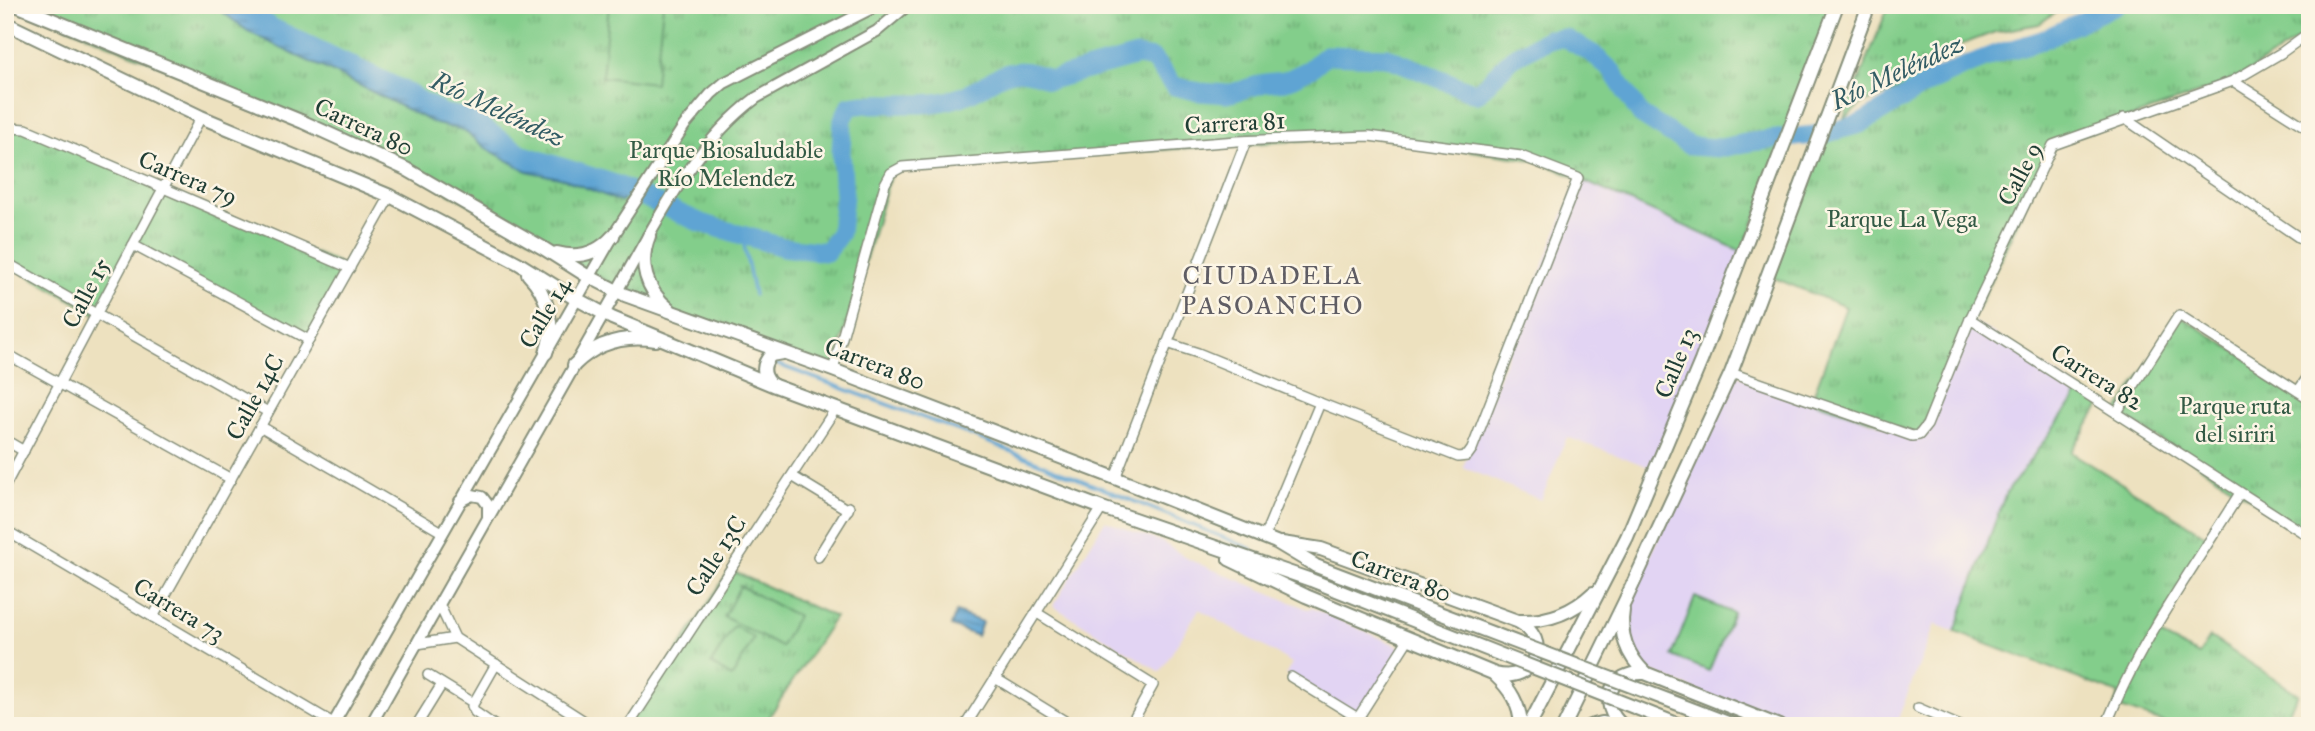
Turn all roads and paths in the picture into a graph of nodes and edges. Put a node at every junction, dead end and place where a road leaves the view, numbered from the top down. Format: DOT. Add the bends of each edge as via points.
graph roads {
  1 [pos="16,5"];
  2 [pos="30,5"];
  3 [pos="878,5"];
  4 [pos="908,5"];
  5 [pos="1870,5"];
  6 [pos="1835,7"];
  7 [pos="47,18"];
  8 [pos="5,23"];
  9 [pos="2310,32"];
  10 [pos="24,33"];
  11 [pos="5,36"];
  12 [pos="2233,81"];
  13 [pos="201,117"];
  14 [pos="2124,118"];
  15 [pos="8,130"];
  16 [pos="2310,130"];
  17 [pos="1246,141"];
  18 [pos="163,188"];
  19 [pos="390,196"];
  20 [pos="613,236"];
  21 [pos="649,236"];
  22 [pos="133,245"];
  23 [pos="2310,245"];
  24 [pos="543,248"];
  25 [pos="5,262"];
  26 [pos="518,263"];
  27 [pos="350,268"];
  28 [pos="591,278"];
  29 [pos="617,291"];
  30 [pos="578,300"];
  31 [pos="96,314"];
  32 [pos="604,314"];
  33 [pos="682,315"];
  34 [pos="1970,319"];
  35 [pos="309,340"];
  36 [pos="673,343"];
  37 [pos="1167,343"];
  38 [pos="5,353"];
  39 [pos="545,353"];
  40 [pos="786,353"];
  41 [pos="574,365"];
  42 [pos="833,370"];
  43 [pos="1731,373"];
  44 [pos="2310,374"];
  45 [pos="60,383"];
  46 [pos="775,386"];
  47 [pos="2298,391"];
  48 [pos="2310,398"];
  49 [pos="1320,403"];
  50 [pos="836,408"];
  51 [pos="268,412"];
  52 [pos="2118,412"];
  53 [pos="260,426"];
  54 [pos="5,440"];
  55 [pos="24,451"];
  56 [pos="792,476"];
  57 [pos="1115,478"];
  58 [pos="231,479"];
  59 [pos="5,486"];
  60 [pos="2240,493"];
  61 [pos="459,503"];
  62 [pos="1102,508"];
  63 [pos="487,520"];
  64 [pos="5,530"];
  65 [pos="442,532"];
  66 [pos="1175,533"];
  67 [pos="2310,537"];
  68 [pos="1270,540"];
  69 [pos="818,557"];
  70 [pos="1603,582"];
  71 [pos="1625,601"];
  72 [pos="439,604"];
  73 [pos="1037,613"];
  74 [pos="153,617"];
  75 [pos="1517,621"];
  76 [pos="455,638"];
  77 [pos="1409,638"];
  78 [pos="417,643"];
  79 [pos="496,664"];
  80 [pos="1645,673"];
  81 [pos="1495,674"];
  82 [pos="428,675"];
  83 [pos="1292,677"];
  84 [pos="995,678"];
  85 [pos="442,684"];
  86 [pos="472,702"];
  87 [pos="1918,708"];
  88 [pos="1358,718"];
  89 [pos="333,724"];
  90 [pos="370,726"];
  91 [pos="416,726"];
  92 [pos="495,726"];
  93 [pos="592,726"];
  94 [pos="628,726"];
  95 [pos="965,726"];
  96 [pos="1073,726"];
  97 [pos="1130,726"];
  98 [pos="1371,726"];
  99 [pos="1521,726"];
  100 [pos="1529,726"];
  101 [pos="1564,726"];
  102 [pos="1590,726"];
  103 [pos="1622,726"];
  104 [pos="1682,726"];
  105 [pos="1736,726"];
  106 [pos="1779,726"];
  107 [pos="1960,726"];
  108 [pos="2106,726"];
  1 -- 7 [label="main road, Carrera 80"];
  2 -- 7 [label="main road"];
  3 -- 20 [label="street, Calle 14" via="724,83 711,94 684,126"];
  4 -- 21 [label="street, Calle 14" via="877,31 739,111 708,142"];
  5 -- 43 [label="main road"];
  6 -- 70 [label="main road, Calle 13" via="1701,361 1627,537"];
  7 -- 24 [label="main road, Carrera 80" via="354,144"];
  8 -- 10 [label="main road, Carrera 80"];
  9 -- 12 [label="street, Calle 9"];
  10 -- 11 [label="main road"];
  10 -- 13 [label="main road, Carrera 80"];
  12 -- 14 [label="street, Calle 9"];
  12 -- 16 [label="street"];
  13 -- 18 [label="street, Calle 15"];
  13 -- 19 [label="main road, Carrera 80"];
  14 -- 23 [label="street"];
  14 -- 34 [label="street, Calle 9" via="2053,145"];
  15 -- 18 [label="street, Carrera 79" via="26,129"];
  17 -- 37 [label="street"];
  17 -- 42 [label="street, Carrera 81" via="902,167 891,173"];
  17 -- 49 [label="street, Carrera 81" via="1369,136 1521,156 1578,178 1467,456 1458,457"];
  18 -- 22 [label="street, Calle 15"];
  18 -- 27 [label="street, Carrera 79"];
  19 -- 26 [label="main road, Carrera 80"];
  19 -- 27 [label="street, Calle 14C"];
  20 -- 24 [label="main road" via="601,248 578,256"];
  20 -- 28 [label="street, Calle 14"];
  21 -- 29 [label="street, Calle 14"];
  21 -- 33 [label="main road" via="644,253 646,279 660,301"];
  22 -- 31 [label="street, Calle 15"];
  22 -- 35 [label="street"];
  24 -- 28 [label="main road, Carrera 80"];
  25 -- 31 [label="street"];
  26 -- 30 [label="main road, Carrera 80"];
  26 -- 39 [label="main road" via="548,306 550,334"];
  27 -- 35 [label="street, Calle 14C"];
  28 -- 29 [label="main road, Carrera 80"];
  28 -- 30 [label="street, Calle 14"];
  29 -- 32 [label="street, Calle 14"];
  29 -- 33 [label="main road, Carrera 80"];
  30 -- 32 [label="main road, Carrera 80"];
  30 -- 39 [label="street, Calle 14"];
  31 -- 45 [label="street, Calle 15"];
  31 -- 51 [label="street"];
  32 -- 36 [label="main road, Carrera 80"];
  32 -- 41 [label="street, Calle 14"];
  33 -- 40 [label="main road, Carrera 80"];
  34 -- 43 [label="street, Calle 9" via="1919,435"];
  34 -- 52 [label="street, Carrera 82"];
  35 -- 51 [label="street, Calle 14C"];
  36 -- 41 [label="main road" via="644,338 611,341"];
  36 -- 46 [label="main road, Carrera 80"];
  37 -- 49 [label="street"];
  37 -- 57 [label="street"];
  38 -- 45 [label="street"];
  39 -- 61 [label="street, Calle 14"];
  40 -- 42 [label="main road, Carrera 80"];
  40 -- 46 [label="main road" via="775,353 764,364 766,379"];
  41 -- 63 [label="street, Calle 14"];
  42 -- 57 [label="main road, Carrera 80"];
  43 -- 71 [label="main road"];
  44 -- 47 [label="street"];
  45 -- 55 [label="street, Calle 15"];
  45 -- 58 [label="street"];
  46 -- 50 [label="main road, Carrera 80"];
  47 -- 48 [label="street"];
  47 -- 52 [label="street" via="2179,315"];
  49 -- 68 [label="street"];
  50 -- 56 [label="street, Calle 13C"];
  50 -- 62 [label="main road, Carrera 80"];
  51 -- 53 [label="street, Calle 14C"];
  52 -- 60 [label="street, Carrera 82"];
  53 -- 58 [label="street, Calle 14C"];
  53 -- 65 [label="street"];
  54 -- 55 [label="street"];
  55 -- 59 [label="street, Calle 15"];
  56 -- 69 [label="street" via="849,508"];
  56 -- 94 [label="street, Calle 13C"];
  57 -- 68 [label="main road, Carrera 80"];
  58 -- 74 [label="street, Calle 14C"];
  60 -- 67 [label="street, Carrera 82"];
  60 -- 108 [label="street" via="2154,632"];
  61 -- 63 [label="street" via="471,495 482,497 488,505"];
  61 -- 65 [label="street, Calle 14"];
  62 -- 66 [label="main road, Carrera 80"];
  62 -- 73 [label="street"];
  63 -- 72 [label="street, Calle 14"];
  64 -- 74 [label="street, Carrera 73"];
  65 -- 89 [label="street, Calle 14"];
  66 -- 77 [label="main road" via="1306,596"];
  66 -- 104 [label="main road, Carrera 80, bridge" via="1311,580"];
  68 -- 75 [label="main road" via="1321,550"];
  68 -- 105 [label="main road, Carrera 80, bridge" via="1316,566"];
  70 -- 75 [label="main road" via="1565,613"];
  70 -- 100 [label="main road, Calle 13"];
  71 -- 80 [label="main road" via="1621,623 1626,646"];
  71 -- 101 [label="main road"];
  72 -- 76 [label="street"];
  72 -- 78 [label="street, Calle 14"];
  73 -- 84 [label="street"];
  73 -- 97 [label="street" via="1153,685"];
  74 -- 89 [label="street, Carrera 73"];
  75 -- 81 [label="main road" via="1536,640 1534,662 1517,676"];
  76 -- 78 [label="street"];
  76 -- 79 [label="street"];
  77 -- 81 [label="main road"];
  77 -- 88 [label="street"];
  78 -- 90 [label="street, Calle 14"];
  79 -- 86 [label="street"];
  79 -- 93 [label="street"];
  80 -- 103 [label="main road" via="1626,674 1613,687 1609,705"];
  80 -- 106 [label="main road"];
  81 -- 99 [label="main road" via="1513,695"];
  82 -- 85 [label="street"];
  83 -- 88 [label="street"];
  84 -- 95 [label="street"];
  84 -- 96 [label="street"];
  85 -- 86 [label="street"];
  85 -- 91 [label="street"];
  86 -- 92 [label="street" via="475,712"];
  87 -- 107 [label="street"];
  88 -- 98 [label="street"];
  102 -- 103 [label="main road"];
}
